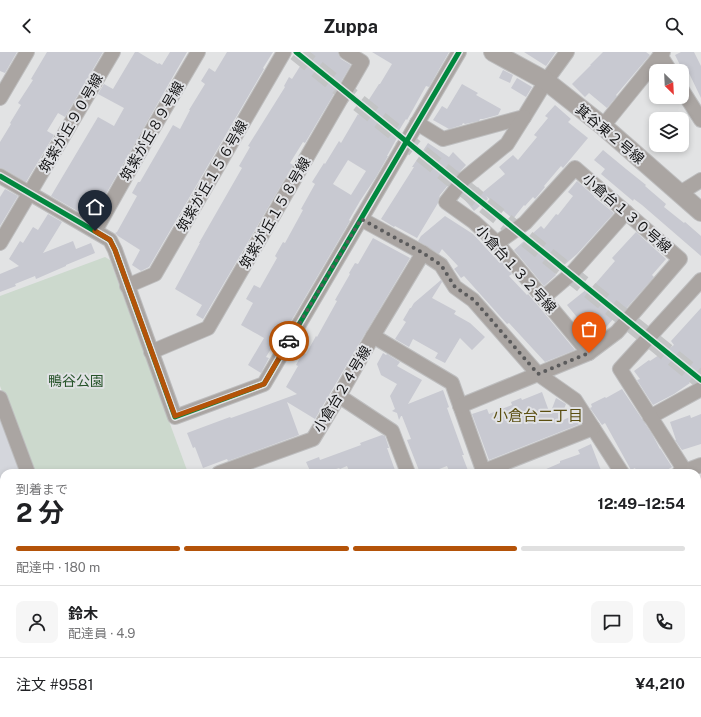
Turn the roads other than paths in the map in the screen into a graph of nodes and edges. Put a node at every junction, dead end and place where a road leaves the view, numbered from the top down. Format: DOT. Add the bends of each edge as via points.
graph roads {
  1 [pos="27,52"];
  2 [pos="113,52"];
  3 [pos="198,52"];
  4 [pos="284,52"];
  5 [pos="346,52"];
  6 [pos="459,52"];
  7 [pos="493,52"];
  8 [pos="567,52"];
  9 [pos="661,53"];
  10 [pos="666,64"];
  11 [pos="546,81"];
  12 [pos="0,98"];
  13 [pos="689,101"];
  14 [pos="524,117"];
  15 [pos="701,120"];
  16 [pos="417,123"];
  17 [pos="602,126"];
  18 [pos="0,176"];
  19 [pos="701,180"];
  20 [pos="680,193"];
  21 [pos="30,194"];
  22 [pos="626,212"];
  23 [pos="701,212"];
  24 [pos="361,219"];
  25 [pos="95,231"];
  26 [pos="0,243"];
  27 [pos="497,243"];
  28 [pos="423,253"];
  29 [pos="701,280"];
  30 [pos="127,286"];
  31 [pos="543,298"];
  32 [pos="373,336"];
  33 [pos="151,352"];
  34 [pos="589,353"];
  35 [pos="538,374"];
  36 [pos="701,389"];
  37 [pos="339,396"];
  38 [pos="0,398"];
  39 [pos="460,406"];
  40 [pos="650,417"];
  41 [pos="593,428"];
  42 [pos="701,465"];
  43 [pos="27,469"];
  44 [pos="230,469"];
  45 [pos="406,469"];
  46 [pos="483,469"];
  47 [pos="491,469"];
  48 [pos="619,469"];
  49 [pos="680,469"];
  50 [pos="690,469"];
  1 -- 12 [label="street"];
  2 -- 21 [label="street, 筑紫が丘９０号線"];
  3 -- 25 [label="street, 筑紫が丘８９号線"];
  4 -- 30 [label="street, 筑紫が丘１５６号線" via="155,274"];
  5 -- 33 [label="street, 筑紫が丘１５８号線" via="362,62 208,328"];
  6 -- 16 [label="street"];
  7 -- 11 [label="street, 箕谷東２号線"];
  8 -- 11 [label="street"];
  9 -- 10 [label="street"];
  9 -- 17 [label="street"];
  11 -- 14 [label="street"];
  11 -- 17 [label="street, 箕谷東２号線"];
  13 -- 15 [label="street"];
  14 -- 16 [label="street" via="443,139"];
  14 -- 27 [label="street, 小倉台１３２号線" via="507,144 464,179 446,202"];
  16 -- 24 [label="street"];
  17 -- 20 [label="street, 箕谷東２号線"];
  18 -- 21 [label="street"];
  19 -- 20 [label="street"];
  20 -- 23 [label="street, 箕谷東２号線"];
  21 -- 25 [label="street"];
  21 -- 26 [label="street, 筑紫が丘９０号線"];
  22 -- 27 [label="street, 小倉台１３０号線" via="575,168 525,223"];
  22 -- 31 [label="street" via="571,274"];
  22 -- 34 [label="street, 小倉台１３０号線" via="680,259 617,332"];
  24 -- 28 [label="street"];
  24 -- 33 [label="street" via="264,384 175,416"];
  25 -- 30 [label="street" via="110,240"];
  27 -- 31 [label="street, 小倉台１３２号線"];
  28 -- 32 [label="street, 小倉台２４号線"];
  28 -- 35 [label="street" via="441,265 455,287 474,300"];
  29 -- 40 [label="street" via="620,369"];
  30 -- 33 [label="street"];
  31 -- 34 [label="street, 小倉台１３２号線"];
  32 -- 37 [label="street, 小倉台２４号線"];
  32 -- 39 [label="street" via="452,383"];
  34 -- 35 [label="street"];
  35 -- 39 [label="street"];
  35 -- 41 [label="street" via="576,400"];
  36 -- 40 [label="street"];
  37 -- 44 [label="street, 小倉台２４号線" via="312,439"];
  37 -- 45 [label="street" via="392,431"];
  38 -- 43 [label="street"];
  39 -- 46 [label="street"];
  40 -- 49 [label="street"];
  41 -- 47 [label="street"];
  41 -- 48 [label="street"];
  42 -- 50 [label="street"];
}
